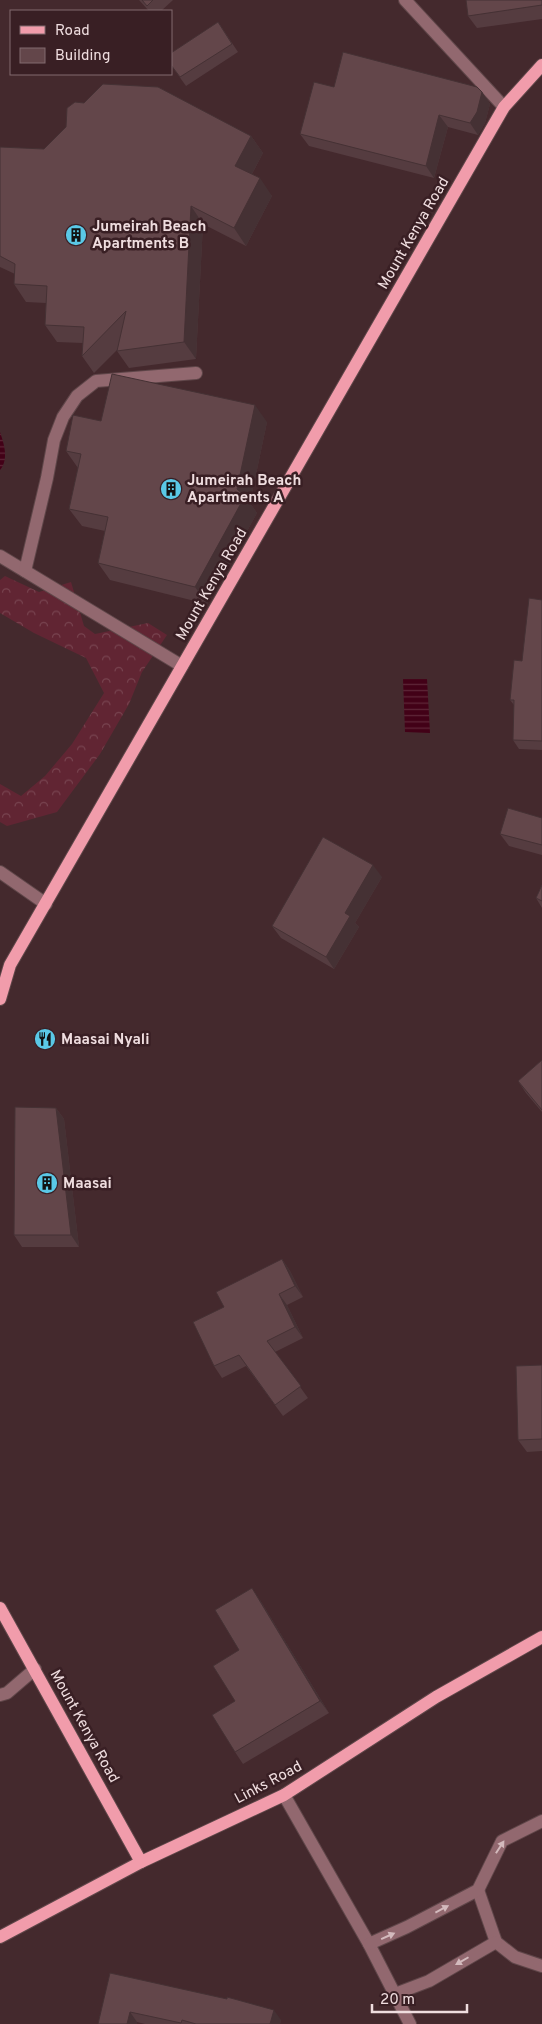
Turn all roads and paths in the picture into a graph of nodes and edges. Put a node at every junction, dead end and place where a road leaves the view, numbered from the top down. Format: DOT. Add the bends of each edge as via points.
graph roads {
  1 [pos="405,0"];
  2 [pos="542,66"];
  3 [pos="504,107"];
  4 [pos="196,373"];
  5 [pos="0,556"];
  6 [pos="25,571"];
  7 [pos="182,666"];
  8 [pos="0,872"];
  9 [pos="46,904"];
  10 [pos="0,999"];
  11 [pos="0,1608"];
  12 [pos="542,1637"];
  13 [pos="35,1669"];
  14 [pos="0,1695"];
  15 [pos="284,1795"];
  16 [pos="542,1821"];
  17 [pos="141,1862"];
  18 [pos="478,1890"];
  19 [pos="0,1937"];
  20 [pos="496,1942"];
  21 [pos="369,1944"];
  22 [pos="542,1966"];
  23 [pos="394,1994"];
  24 [pos="410,2024"];
  1 -- 3 [label="street"];
  2 -- 3 [label="main road, Mount Kenya Road"];
  3 -- 7 [label="main road, Mount Kenya Road"];
  4 -- 6 [label="street" via="96,381 76,396 54,440"];
  5 -- 6 [label="street"];
  6 -- 7 [label="street"];
  7 -- 9 [label="main road, Mount Kenya Road"];
  8 -- 9 [label="street"];
  9 -- 10 [label="main road, Mount Kenya Road" via="10,966"];
  11 -- 13 [label="main road, Mount Kenya Road"];
  12 -- 15 [label="main road, Links Road" via="436,1697"];
  13 -- 14 [label="street" via="7,1693"];
  13 -- 17 [label="main road, Mount Kenya Road"];
  15 -- 17 [label="main road, Links Road"];
  15 -- 21 [label="street"];
  18 -- 16 [label="street, one-way" via="502,1841"];
  17 -- 19 [label="main road, Links Road"];
  18 -- 20 [label="street"];
  21 -- 18 [label="street, one-way"];
  20 -- 22 [label="street" via="515,1957"];
  20 -- 23 [label="street, one-way" via="429,1981"];
  21 -- 23 [label="street"];
  23 -- 24 [label="street"];
}
